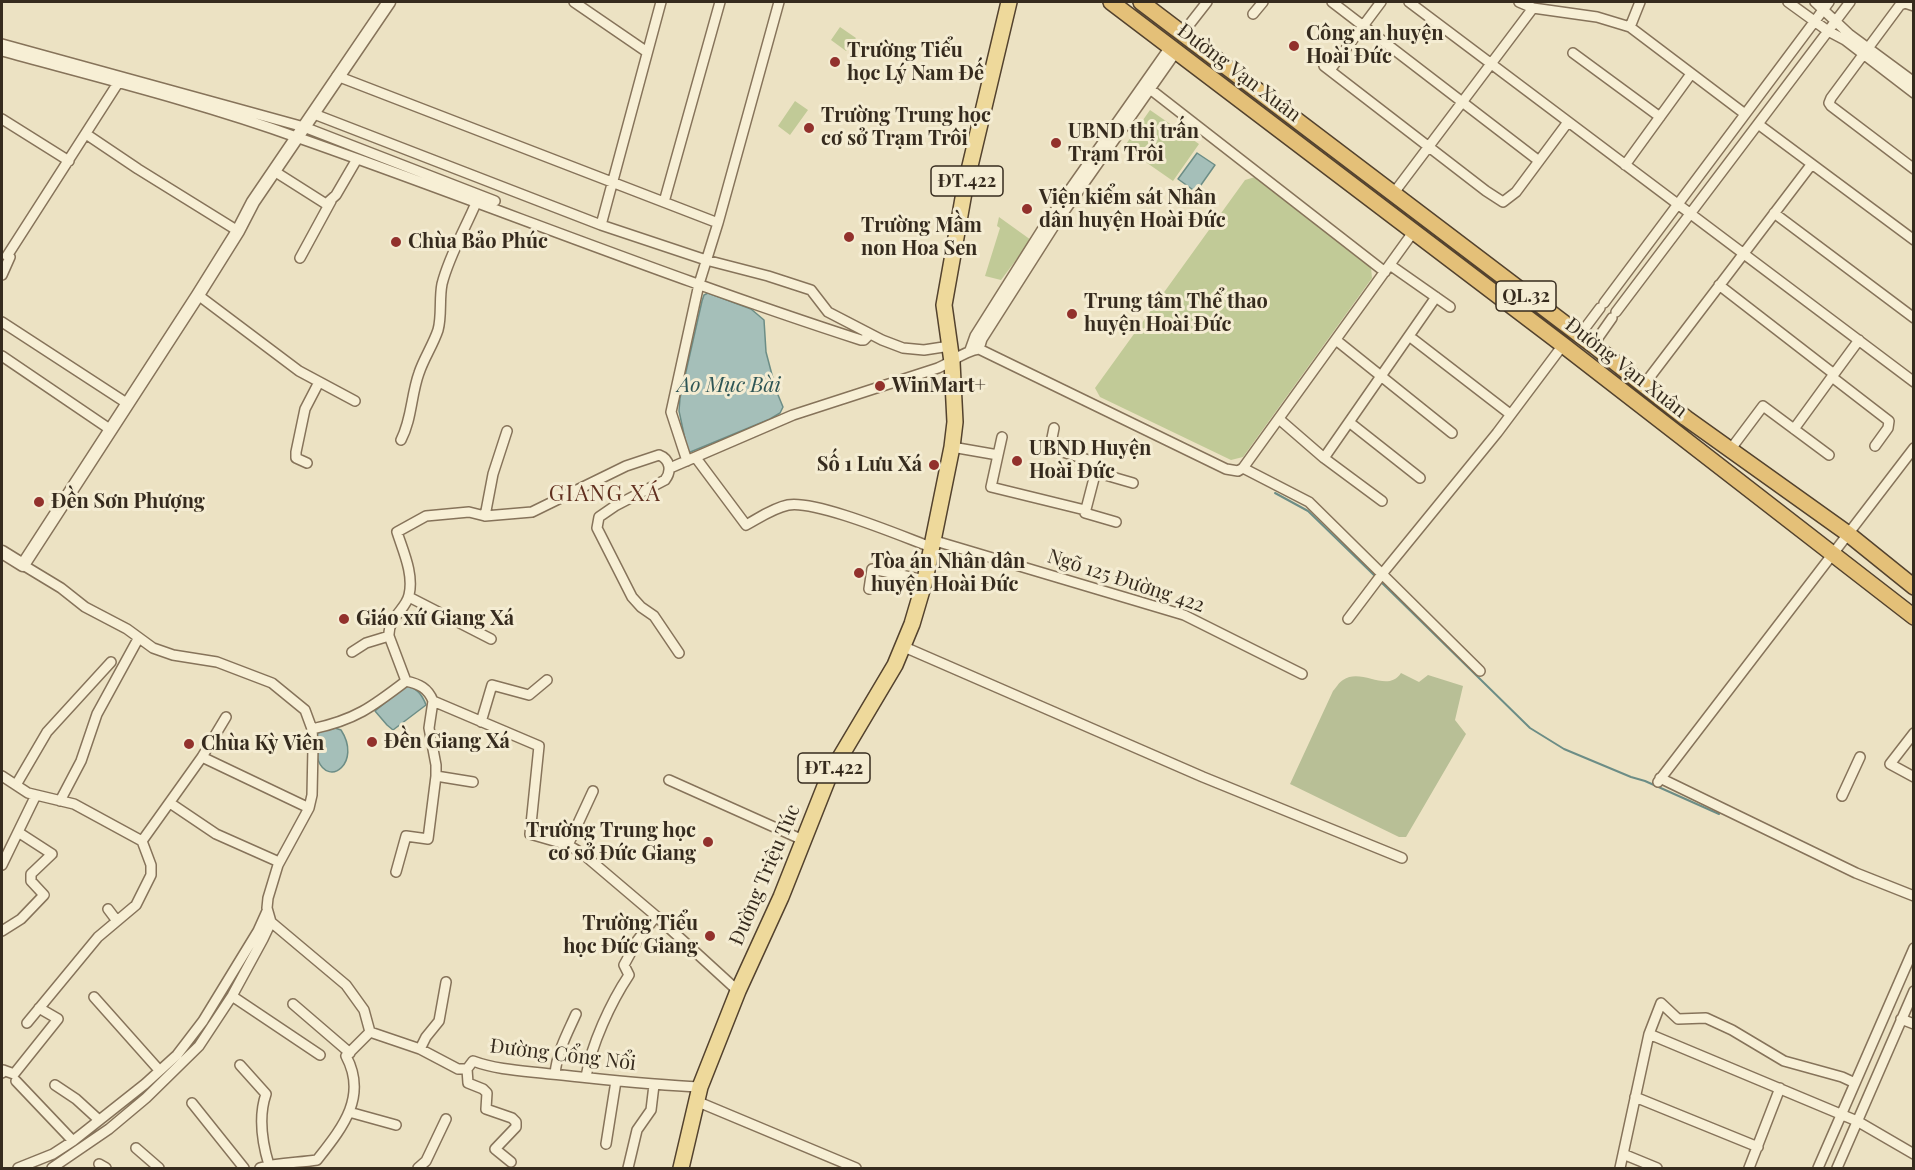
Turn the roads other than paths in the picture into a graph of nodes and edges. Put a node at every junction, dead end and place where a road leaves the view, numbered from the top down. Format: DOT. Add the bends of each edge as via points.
graph roads {
  1 [pos="389,2"];
  2 [pos="574,2"];
  3 [pos="660,2"];
  4 [pos="720,2"];
  5 [pos="779,2"];
  6 [pos="1009,2"];
  7 [pos="1111,2"];
  8 [pos="1142,2"];
  9 [pos="1207,2"];
  10 [pos="1263,2"];
  11 [pos="1332,2"];
  12 [pos="1381,2"];
  13 [pos="1409,2"];
  14 [pos="1519,2"];
  15 [pos="1640,2"];
  16 [pos="1788,2"];
  17 [pos="1815,2"];
  18 [pos="1850,2"];
  19 [pos="1826,5"];
  20 [pos="1914,6"];
  21 [pos="1533,8"];
  22 [pos="1253,14"];
  23 [pos="1836,20"];
  24 [pos="1814,21"];
  25 [pos="1364,25"];
  26 [pos="1630,27"];
  27 [pos="1828,31"];
  28 [pos="1182,34"];
  29 [pos="2,44"];
  30 [pos="1173,49"];
  31 [pos="2,51"];
  32 [pos="1865,51"];
  33 [pos="647,52"];
  34 [pos="1573,53"];
  35 [pos="1492,64"];
  36 [pos="1691,74"];
  37 [pos="337,76"];
  38 [pos="1914,82"];
  39 [pos="118,83"];
  40 [pos="1150,89"];
  41 [pos="1914,93"];
  42 [pos="1464,101"];
  43 [pos="314,114"];
  44 [pos="1745,114"];
  45 [pos="1660,117"];
  46 [pos="2,119"];
  47 [pos="1568,122"];
  48 [pos="1302,124"];
  49 [pos="1758,124"];
  50 [pos="300,132"];
  51 [pos="86,134"];
  52 [pos="1292,139"];
  53 [pos="1429,147"];
  54 [pos="357,159"];
  55 [pos="1539,160"];
  56 [pos="69,161"];
  57 [pos="1625,165"];
  58 [pos="1811,165"];
  59 [pos="1914,169"];
  60 [pos="274,171"];
  61 [pos="614,182"];
  62 [pos="1392,194"];
  63 [pos="331,201"];
  64 [pos="495,201"];
  65 [pos="476,202"];
  66 [pos="664,202"];
  67 [pos="1678,205"];
  68 [pos="1690,213"];
  69 [pos="1774,213"];
  70 [pos="718,223"];
  71 [pos="601,225"];
  72 [pos="238,231"];
  73 [pos="1414,231"];
  74 [pos="1914,240"];
  75 [pos="1744,253"];
  76 [pos="300,258"];
  77 [pos="706,260"];
  78 [pos="1388,268"];
  79 [pos="2,275"];
  80 [pos="699,284"];
  81 [pos="1719,285"];
  82 [pos="198,295"];
  83 [pos="1436,297"];
  84 [pos="1450,307"];
  85 [pos="828,312"];
  86 [pos="1914,318"];
  87 [pos="2,321"];
  88 [pos="824,328"];
  89 [pos="870,334"];
  90 [pos="1409,336"];
  91 [pos="1580,336"];
  92 [pos="1336,340"];
  93 [pos="1859,340"];
  94 [pos="1563,345"];
  95 [pos="1593,345"];
  96 [pos="950,346"];
  97 [pos="974,350"];
  98 [pos="2,356"];
  99 [pos="952,362"];
  100 [pos="1382,375"];
  101 [pos="1833,375"];
  102 [pos="319,382"];
  103 [pos="1914,382"];
  104 [pos="1643,386"];
  105 [pos="356,401"];
  106 [pos="128,404"];
  107 [pos="1510,414"];
  108 [pos="1279,419"];
  109 [pos="1349,422"];
  110 [pos="1054,428"];
  111 [pos="1794,429"];
  112 [pos="111,430"];
  113 [pos="507,431"];
  114 [pos="1452,433"];
  115 [pos="1002,438"];
  116 [pos="401,440"];
  117 [pos="1875,446"];
  118 [pos="952,447"];
  119 [pos="1914,448"];
  120 [pos="1730,450"];
  121 [pos="998,455"];
  122 [pos="1829,455"];
  123 [pos="1324,458"];
  124 [pos="691,459"];
  125 [pos="307,463"];
  126 [pos="670,468"];
  127 [pos="1243,468"];
  128 [pos="1095,471"];
  129 [pos="1420,478"];
  130 [pos="1133,483"];
  131 [pos="1382,501"];
  132 [pos="1085,510"];
  133 [pos="484,516"];
  134 [pos="1116,522"];
  135 [pos="1847,533"];
  136 [pos="932,544"];
  137 [pos="2,552"];
  138 [pos="1833,556"];
  139 [pos="23,565"];
  140 [pos="1382,574"];
  141 [pos="925,580"];
  142 [pos="1914,587"];
  143 [pos="869,589"];
  144 [pos="409,597"];
  145 [pos="1914,617"];
  146 [pos="1348,619"];
  147 [pos="389,636"];
  148 [pos="138,639"];
  149 [pos="491,639"];
  150 [pos="902,646"];
  151 [pos="352,652"];
  152 [pos="679,653"];
  153 [pos="111,662"];
  154 [pos="1480,672"];
  155 [pos="1302,674"];
  156 [pos="547,680"];
  157 [pos="406,681"];
  158 [pos="433,701"];
  159 [pos="226,717"];
  160 [pos="481,722"];
  161 [pos="312,729"];
  162 [pos="1914,733"];
  163 [pos="202,757"];
  164 [pos="1860,757"];
  165 [pos="2,776"];
  166 [pos="436,776"];
  167 [pos="1914,777"];
  168 [pos="669,780"];
  169 [pos="473,782"];
  170 [pos="16,785"];
  171 [pos="593,791"];
  172 [pos="36,795"];
  173 [pos="1842,796"];
  174 [pos="60,801"];
  175 [pos="170,803"];
  176 [pos="309,808"];
  177 [pos="18,832"];
  178 [pos="803,840"];
  179 [pos="142,842"];
  180 [pos="568,845"];
  181 [pos="1402,858"];
  182 [pos="279,862"];
  183 [pos="2,865"];
  184 [pos="396,872"];
  185 [pos="1914,896"];
  186 [pos="267,908"];
  187 [pos="108,909"];
  188 [pos="656,916"];
  189 [pos="117,921"];
  190 [pos="271,922"];
  191 [pos="2,932"];
  192 [pos="1914,948"];
  193 [pos="446,982"];
  194 [pos="738,991"];
  195 [pos="1914,991"];
  196 [pos="232,996"];
  197 [pos="94,998"];
  198 [pos="293,1004"];
  199 [pos="39,1008"];
  200 [pos="576,1014"];
  201 [pos="1901,1019"];
  202 [pos="27,1023"];
  203 [pos="1914,1024"];
  204 [pos="370,1032"];
  205 [pos="1649,1034"];
  206 [pos="420,1049"];
  207 [pos="350,1053"];
  208 [pos="320,1055"];
  209 [pos="240,1065"];
  210 [pos="467,1069"];
  211 [pos="159,1070"];
  212 [pos="2,1073"];
  213 [pos="555,1074"];
  214 [pos="586,1077"];
  215 [pos="16,1081"];
  216 [pos="616,1081"];
  217 [pos="1855,1083"];
  218 [pos="55,1085"];
  219 [pos="654,1085"];
  220 [pos="1780,1088"];
  221 [pos="698,1094"];
  222 [pos="1635,1097"];
  223 [pos="192,1103"];
  224 [pos="349,1112"];
  225 [pos="1841,1114"];
  226 [pos="446,1119"];
  227 [pos="99,1120"];
  228 [pos="1857,1121"];
  229 [pos="396,1125"];
  230 [pos="73,1141"];
  231 [pos="606,1144"];
  232 [pos="1758,1147"];
  233 [pos="136,1148"];
  234 [pos="1912,1150"];
  235 [pos="1623,1154"];
  236 [pos="511,1162"];
  237 [pos="265,1167"];
  238 [pos="297,1167"];
  239 [pos="18,1168"];
  240 [pos="52,1168"];
  241 [pos="159,1168"];
  242 [pos="244,1168"];
  243 [pos="418,1168"];
  244 [pos="628,1168"];
  245 [pos="681,1168"];
  246 [pos="856,1168"];
  247 [pos="1620,1168"];
  248 [pos="1657,1168"];
  249 [pos="1749,1168"];
  250 [pos="1818,1168"];
  251 [pos="1837,1168"];
  1 -- 37 [label="street"];
  2 -- 33 [label="street"];
  3 -- 33 [label="street"];
  4 -- 66 [label="street"];
  5 -- 70 [label="street"];
  6 -- 96 [label="main road, ĐT.422" via="965,188 944,305"];
  7 -- 30 [label="highway, Đường Vạn Xuân / QL.32"];
  8 -- 28 [label="highway, Đường Vạn Xuân / QL.32"];
  9 -- 28 [label="street"];
  10 -- 22 [label="street"];
  11 -- 25 [label="street"];
  12 -- 25 [label="street"];
  13 -- 35 [label="street"];
  14 -- 21 [label="street"];
  15 -- 26 [label="street"];
  16 -- 24 [label="street"];
  17 -- 19 [label="street"];
  18 -- 23 [label="street"];
  19 -- 23 [label="street"];
  19 -- 24 [label="street"];
  20 -- 32 [label="street" via="1900,5"];
  21 -- 26 [label="street" via="1597,17"];
  21 -- 35 [label="street"];
  23 -- 27 [label="street"];
  23 -- 32 [label="street"];
  24 -- 27 [label="street"];
  24 -- 44 [label="street"];
  25 -- 42 [label="street"];
  25 -- 53 [label="street" via="1327,68"];
  26 -- 36 [label="street"];
  27 -- 32 [label="street"];
  27 -- 49 [label="street"];
  28 -- 48 [label="highway, Đường Vạn Xuân / QL.32"];
  29 -- 50 [label="street"];
  30 -- 40 [label="street"];
  30 -- 52 [label="highway, Đường Vạn Xuân / QL.32"];
  30 -- 97 [label="street" via="1047,222 975,336"];
  31 -- 39 [label="street"];
  32 -- 38 [label="street"];
  32 -- 41 [label="street"];
  32 -- 59 [label="street" via="1830,103"];
  33 -- 61 [label="street"];
  34 -- 45 [label="street"];
  35 -- 42 [label="street"];
  35 -- 47 [label="street"];
  36 -- 44 [label="street"];
  36 -- 45 [label="street"];
  37 -- 43 [label="street"];
  37 -- 61 [label="street"];
  39 -- 50 [label="street"];
  39 -- 51 [label="street"];
  40 -- 78 [label="street"];
  40 -- 97 [label="street"];
  42 -- 53 [label="street"];
  42 -- 55 [label="street"];
  43 -- 50 [label="street"];
  43 -- 71 [label="street"];
  44 -- 67 [label="street"];
  45 -- 57 [label="street"];
  46 -- 56 [label="street"];
  47 -- 55 [label="street"];
  47 -- 57 [label="street"];
  48 -- 52 [label="highway"];
  48 -- 62 [label="highway, Đường Vạn Xuân / QL.32"];
  49 -- 58 [label="street"];
  49 -- 68 [label="street"];
  50 -- 54 [label="street"];
  50 -- 60 [label="street"];
  50 -- 64 [label="street"];
  51 -- 56 [label="street"];
  51 -- 72 [label="street"];
  52 -- 73 [label="highway, Đường Vạn Xuân / QL.32"];
  53 -- 55 [label="street" via="1503,202 1516,192"];
  53 -- 62 [label="street"];
  54 -- 63 [label="street"];
  54 -- 65 [label="street"];
  56 -- 79 [label="street" via="9,256"];
  57 -- 67 [label="street"];
  58 -- 69 [label="street"];
  58 -- 74 [label="street"];
  60 -- 63 [label="street" via="322,202"];
  60 -- 72 [label="street"];
  61 -- 66 [label="street"];
  61 -- 71 [label="street"];
  62 -- 91 [label="highway, Đường Vạn Xuân / QL.32"];
  63 -- 76 [label="street"];
  65 -- 80 [label="street"];
  65 -- 116 [label="street" via="442,283 440,324 419,373"];
  66 -- 70 [label="street"];
  67 -- 68 [label="street"];
  67 -- 91 [label="street"];
  68 -- 75 [label="street"];
  68 -- 95 [label="street"];
  69 -- 75 [label="street"];
  69 -- 86 [label="street"];
  70 -- 77 [label="street"];
  71 -- 77 [label="street"];
  72 -- 82 [label="street"];
  73 -- 78 [label="street"];
  73 -- 94 [label="highway, Đường Vạn Xuân / QL.32"];
  75 -- 81 [label="street"];
  75 -- 93 [label="street"];
  77 -- 80 [label="street"];
  77 -- 85 [label="street" via="811,290"];
  78 -- 83 [label="street"];
  78 -- 92 [label="street"];
  80 -- 88 [label="street"];
  80 -- 124 [label="street" via="671,412"];
  81 -- 101 [label="street"];
  81 -- 104 [label="street"];
  82 -- 102 [label="street"];
  82 -- 106 [label="street"];
  83 -- 84 [label="street"];
  83 -- 90 [label="street"];
  85 -- 88 [label="street"];
  85 -- 89 [label="street"];
  87 -- 106 [label="street"];
  88 -- 89 [label="street" via="861,340"];
  89 -- 96 [label="street" via="903,348"];
  90 -- 100 [label="street"];
  90 -- 107 [label="street"];
  91 -- 95 [label="highway, Đường Vạn Xuân / QL.32"];
  92 -- 100 [label="street"];
  92 -- 108 [label="street"];
  93 -- 101 [label="street"];
  93 -- 103 [label="street"];
  94 -- 107 [label="street"];
  94 -- 138 [label="highway, Đường Vạn Xuân / QL.32"];
  95 -- 104 [label="highway, Đường Vạn Xuân / QL.32"];
  96 -- 99 [label="main road, ĐT.422"];
  97 -- 99 [label="street"];
  97 -- 127 [label="street" via="1226,469"];
  98 -- 112 [label="street"];
  99 -- 118 [label="main road, Đường Triệu Túc / ĐT.422"];
  99 -- 124 [label="street" via="793,415"];
  100 -- 109 [label="street"];
  100 -- 114 [label="street"];
  101 -- 111 [label="street"];
  101 -- 117 [label="street" via="1889,421"];
  102 -- 105 [label="street"];
  102 -- 125 [label="street" via="304,409 296,452 296,458"];
  104 -- 120 [label="highway, Đường Vạn Xuân / QL.32"];
  106 -- 112 [label="street"];
  107 -- 140 [label="street"];
  108 -- 123 [label="street"];
  108 -- 127 [label="street"];
  109 -- 123 [label="street"];
  109 -- 129 [label="street"];
  110 -- 128 [label="street" via="1050,448 1098,463"];
  111 -- 120 [label="street" via="1763,406"];
  111 -- 122 [label="street"];
  112 -- 139 [label="street"];
  113 -- 133 [label="street"];
  115 -- 121 [label="street"];
  118 -- 121 [label="street"];
  118 -- 136 [label="main road, Đường Triệu Túc / ĐT.422"];
  119 -- 135 [label="street"];
  120 -- 135 [label="highway, Đường Vạn Xuân / QL.32"];
  121 -- 132 [label="street" via="991,487"];
  123 -- 131 [label="street"];
  124 -- 126 [label="street"];
  124 -- 136 [label="street, Ngõ 125 Đường 422" via="746,525 784,506 801,504"];
  126 -- 133 [label="street" via="664,457 654,455 532,512"];
  126 -- 152 [label="street" via="665,480 599,517 597,528 632,597 654,616"];
  127 -- 140 [label="street" via="1314,506"];
  128 -- 130 [label="street"];
  128 -- 132 [label="street"];
  132 -- 134 [label="street"];
  133 -- 144 [label="street" via="469,512 426,516 397,531 409,567"];
  135 -- 138 [label="street"];
  135 -- 142 [label="highway, Đường Vạn Xuân / QL.32"];
  136 -- 141 [label="main road, Đường Triệu Túc / ĐT.422"];
  136 -- 155 [label="street, Ngõ 125 Đường 422" via="1184,615"];
  137 -- 139 [label="street"];
  138 -- 145 [label="highway, Đường Vạn Xuân / QL.32"];
  138 -- 185 [label="street" via="1659,780 1856,873"];
  139 -- 148 [label="street"];
  140 -- 146 [label="street"];
  140 -- 154 [label="street"];
  141 -- 143 [label="street" via="873,569"];
  141 -- 150 [label="main road, Đường Triệu Túc / ĐT.422"];
  144 -- 147 [label="street" via="395,616"];
  144 -- 149 [label="street"];
  147 -- 151 [label="street"];
  147 -- 157 [label="street"];
  148 -- 161 [label="street" via="173,655 217,662 272,683 304,710"];
  148 -- 174 [label="street" via="97,714 81,761"];
  150 -- 178 [label="main road, Đường Triệu Túc / ĐT.422" via="830,776"];
  150 -- 181 [label="street"];
  153 -- 170 [label="street" via="47,732"];
  156 -- 160 [label="street" via="529,695 492,685"];
  157 -- 158 [label="street" via="420,685"];
  157 -- 161 [label="street" via="366,711"];
  158 -- 160 [label="street"];
  158 -- 166 [label="street" via="429,728"];
  159 -- 163 [label="street"];
  160 -- 180 [label="street" via="539,746 530,834"];
  161 -- 176 [label="street"];
  162 -- 167 [label="street" via="1888,768"];
  163 -- 175 [label="street"];
  163 -- 176 [label="street"];
  164 -- 173 [label="street"];
  165 -- 170 [label="street"];
  166 -- 169 [label="street"];
  166 -- 184 [label="street" via="428,839 406,836"];
  168 -- 178 [label="street"];
  170 -- 172 [label="street"];
  171 -- 180 [label="street"];
  172 -- 174 [label="street"];
  172 -- 177 [label="street"];
  174 -- 179 [label="street" via="75,804"];
  175 -- 179 [label="street"];
  175 -- 182 [label="street" via="216,834"];
  176 -- 182 [label="street"];
  177 -- 183 [label="street"];
  177 -- 191 [label="street" via="52,854 31,874 31,881 44,895"];
  178 -- 194 [label="main road, Đường Triệu Túc / ĐT.422"];
  179 -- 189 [label="street" via="151,875 136,905"];
  180 -- 188 [label="street" via="604,870"];
  182 -- 186 [label="street"];
  186 -- 190 [label="street"];
  186 -- 211 [label="street" via="264,922 203,1021 177,1055"];
  187 -- 189 [label="street"];
  188 -- 194 [label="street"];
  188 -- 214 [label="street" via="624,965 629,975 593,1046"];
  189 -- 199 [label="street" via="98,937"];
  190 -- 196 [label="street"];
  190 -- 204 [label="street" via="346,985 364,1010"];
  192 -- 217 [label="street"];
  193 -- 206 [label="street" via="439,1021"];
  194 -- 221 [label="main road, Đường Triệu Túc / ĐT.422"];
  195 -- 201 [label="street"];
  196 -- 208 [label="street"];
  196 -- 240 [label="street" via="199,1046 146,1098"];
  197 -- 211 [label="street"];
  198 -- 207 [label="street"];
  199 -- 202 [label="street"];
  199 -- 212 [label="street" via="58,1019 14,1074 3,1070"];
  200 -- 213 [label="street"];
  201 -- 203 [label="street"];
  201 -- 228 [label="street"];
  204 -- 206 [label="street, Đường Cổng Nổi"];
  204 -- 207 [label="street"];
  205 -- 217 [label="street" via="1661,1003 1678,1019 1706,1018 1784,1061"];
  205 -- 220 [label="street"];
  205 -- 222 [label="street"];
  206 -- 210 [label="street, Đường Cổng Nổi" via="458,1069"];
  207 -- 224 [label="street" via="346,1056 352,1068 355,1096"];
  209 -- 237 [label="street" via="266,1094 261,1121"];
  210 -- 213 [label="street, Đường Cổng Nổi" via="473,1061"];
  210 -- 236 [label="street" via="468,1083 487,1093 486,1109 516,1122 516,1127 495,1149"];
  211 -- 227 [label="street"];
  213 -- 214 [label="street, Đường Cổng Nổi"];
  214 -- 216 [label="street, Đường Cổng Nổi"];
  215 -- 230 [label="street"];
  216 -- 219 [label="street, Đường Cổng Nổi"];
  216 -- 231 [label="street"];
  217 -- 225 [label="street"];
  218 -- 227 [label="street"];
  219 -- 221 [label="street, Đường Cổng Nổi"];
  219 -- 244 [label="street" via="651,1110 637,1130"];
  220 -- 225 [label="street"];
  220 -- 232 [label="street"];
  221 -- 245 [label="main road, Đường Triệu Túc / ĐT.422"];
  221 -- 246 [label="street"];
  222 -- 232 [label="street"];
  222 -- 235 [label="street"];
  223 -- 242 [label="street"];
  224 -- 229 [label="street"];
  224 -- 238 [label="street" via="344,1125 317,1160"];
  225 -- 228 [label="street"];
  225 -- 250 [label="street"];
  226 -- 243 [label="street" via="426,1161"];
  227 -- 230 [label="street"];
  228 -- 234 [label="street"];
  228 -- 251 [label="street"];
  230 -- 239 [label="street"];
  232 -- 249 [label="street"];
  233 -- 241 [label="street"];
  235 -- 247 [label="street"];
  235 -- 248 [label="street"];
  237 -- 238 [label="street"];
}
